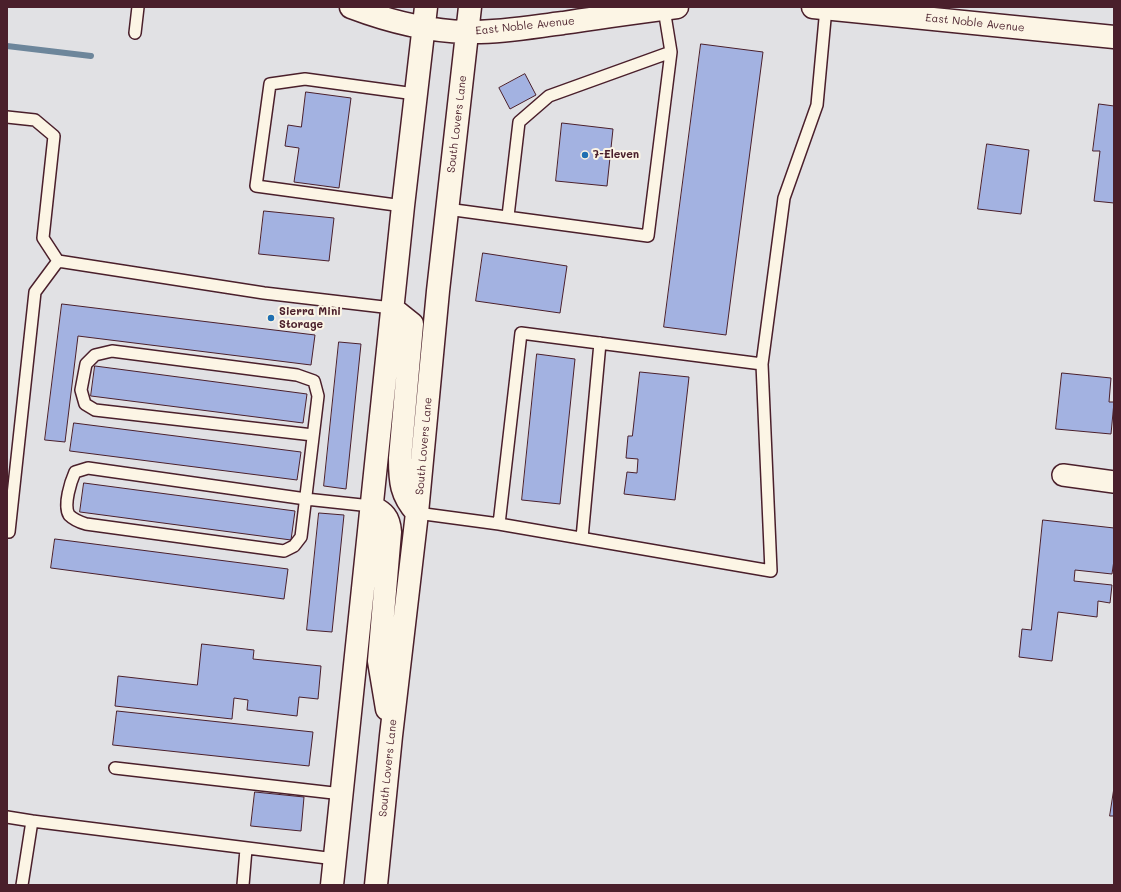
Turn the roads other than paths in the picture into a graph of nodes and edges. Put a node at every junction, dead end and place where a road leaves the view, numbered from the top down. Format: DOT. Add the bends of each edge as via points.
graph roads {
  1 [pos="138,7"];
  2 [pos="351,7"];
  3 [pos="470,7"];
  4 [pos="670,8"];
  5 [pos="820,8"];
  6 [pos="424,17"];
  7 [pos="467,32"];
  8 [pos="135,33"];
  9 [pos="1114,37"];
  10 [pos="670,52"];
  11 [pos="415,94"];
  12 [pos="7,117"];
  13 [pos="403,206"];
  14 [pos="447,208"];
  15 [pos="508,216"];
  16 [pos="58,261"];
  17 [pos="392,308"];
  18 [pos="600,343"];
  19 [pos="762,364"];
  20 [pos="313,434"];
  21 [pos="1063,475"];
  22 [pos="1114,482"];
  23 [pos="306,499"];
  24 [pos="10,503"];
  25 [pos="371,506"];
  26 [pos="418,513"];
  27 [pos="500,524"];
  28 [pos="9,532"];
  29 [pos="582,538"];
  30 [pos="391,736"];
  31 [pos="115,768"];
  32 [pos="342,794"];
  33 [pos="7,817"];
  34 [pos="32,821"];
  35 [pos="246,849"];
  36 [pos="335,859"];
  37 [pos="22,885"];
  38 [pos="243,885"];
  39 [pos="332,885"];
  40 [pos="376,885"];
  1 -- 8 [label="lane"];
  2 -- 6 [label="main road, East Noble Avenue" via="388,20"];
  3 -- 7 [label="main road, South Lovers Lane"];
  4 -- 7 [label="main road, East Noble Avenue" via="520,28"];
  4 -- 10 [label="lane"];
  5 -- 9 [label="main road, East Noble Avenue"];
  5 -- 19 [label="lane" via="817,105 784,198"];
  6 -- 7 [label="main road, East Noble Avenue"];
  6 -- 11 [label="main road"];
  7 -- 14 [label="main road, South Lovers Lane"];
  10 -- 15 [label="lane" via="549,96 519,122"];
  10 -- 15 [label="lane" via="648,236"];
  11 -- 13 [label="main road"];
  11 -- 13 [label="lane" via="305,79 270,84 256,186"];
  12 -- 16 [label="lane" via="34,120 54,136 43,238"];
  13 -- 17 [label="main road"];
  14 -- 15 [label="lane"];
  14 -- 26 [label="main road, South Lovers Lane"];
  16 -- 17 [label="lane"];
  16 -- 24 [label="lane" via="35,292"];
  17 -- 25 [label="main road"];
  17 -- 26 [label="main road" via="412,324 400,472 403,492"];
  18 -- 19 [label="lane"];
  18 -- 27 [label="lane" via="521,333"];
  18 -- 29 [label="lane"];
  19 -- 29 [label="lane" via="771,571"];
  20 -- 20 [label="lane" via="318,396 314,381 297,375 112,351 95,355 86,364 82,390 85,404 95,410"];
  20 -- 23 [label="lane"];
  21 -- 22 [label="street"];
  23 -- 23 [label="lane" via="88,468 75,472 67,502 68,514 86,524 284,551 294,546 300,537"];
  23 -- 25 [label="lane"];
  24 -- 28 [label="lane"];
  25 -- 30 [label="main road" via="386,516 390,532 379,661"];
  25 -- 32 [label="main road"];
  26 -- 27 [label="lane"];
  26 -- 30 [label="main road, South Lovers Lane"];
  27 -- 29 [label="lane"];
  30 -- 40 [label="main road, South Lovers Lane"];
  31 -- 32 [label="lane"];
  32 -- 36 [label="main road"];
  33 -- 34 [label="lane"];
  34 -- 35 [label="lane"];
  34 -- 37 [label="lane"];
  35 -- 36 [label="lane"];
  35 -- 38 [label="lane"];
  36 -- 39 [label="main road"];
}
